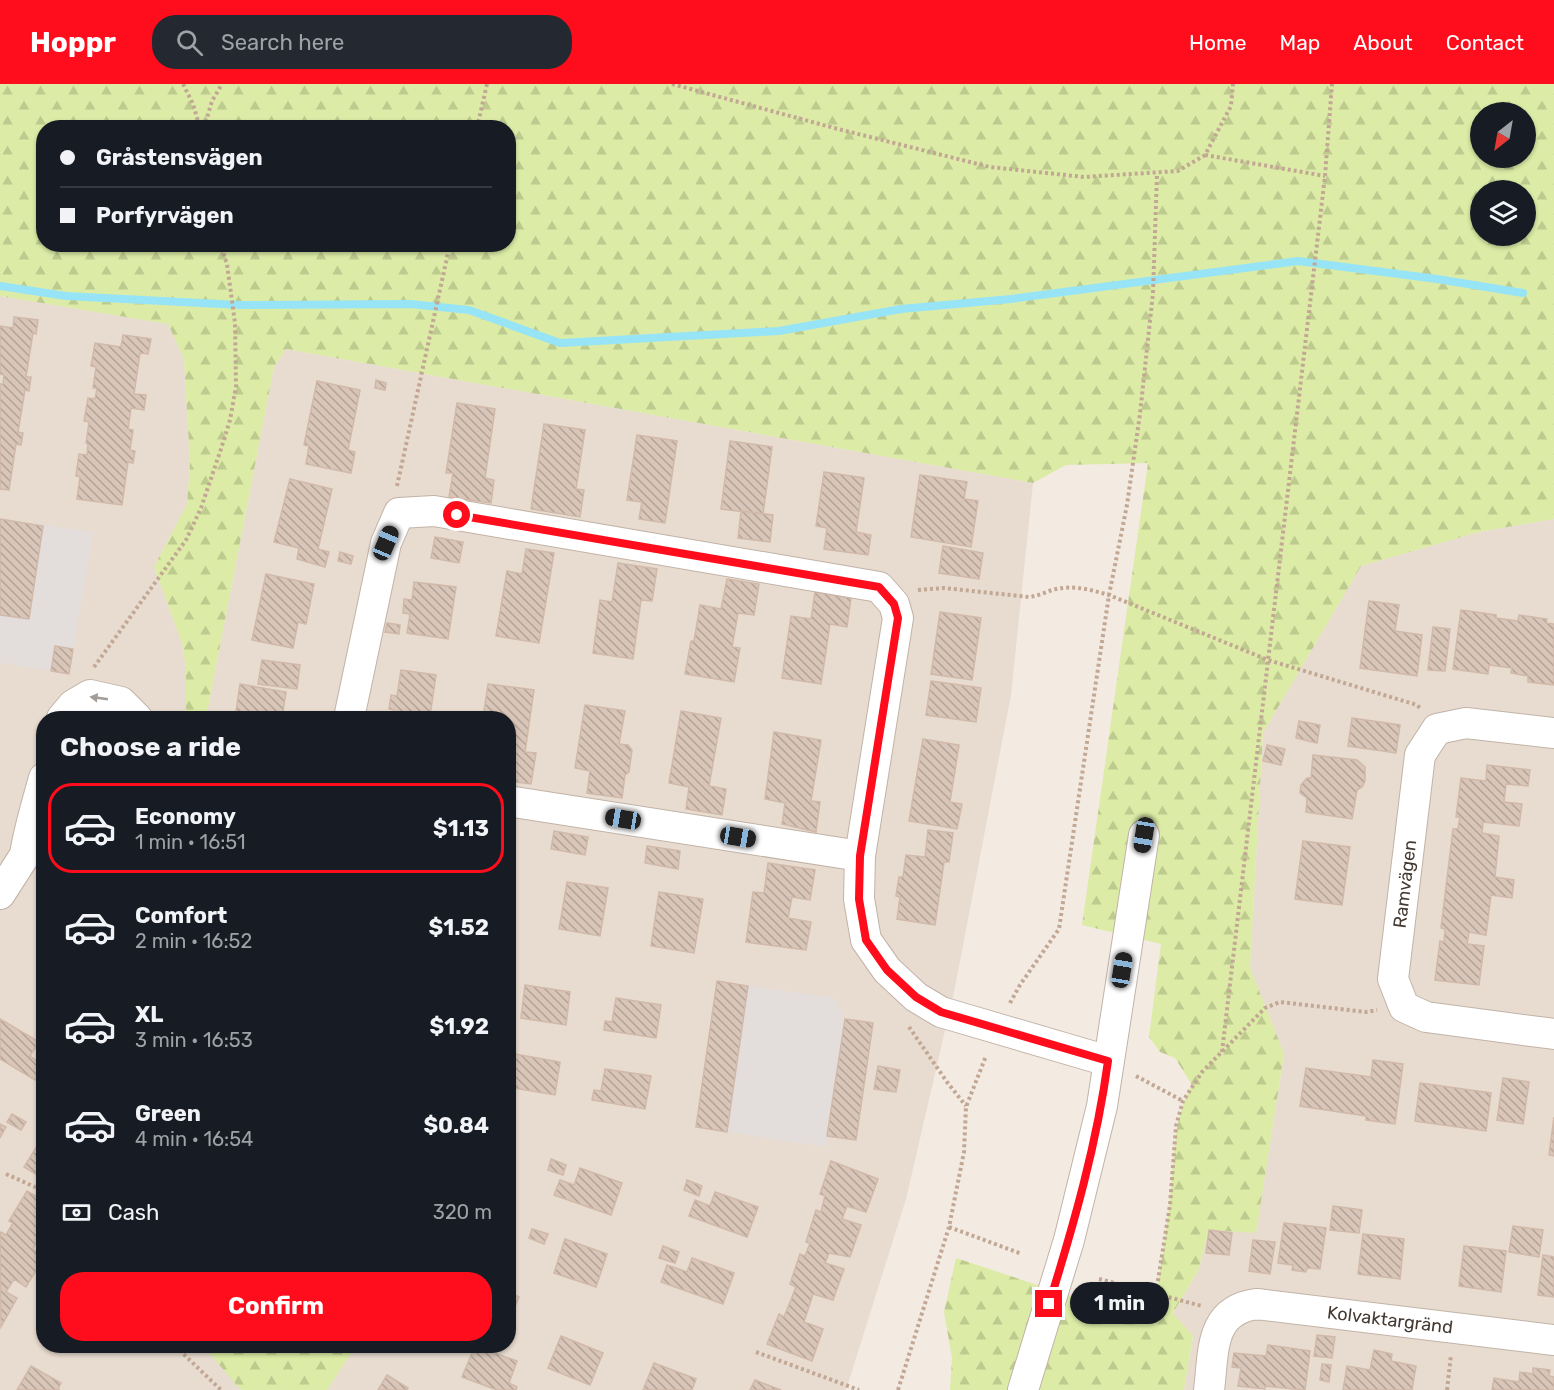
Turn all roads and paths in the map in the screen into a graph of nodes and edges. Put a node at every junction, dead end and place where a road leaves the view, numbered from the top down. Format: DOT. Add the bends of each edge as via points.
graph roads {
  1 [pos="183,84"];
  2 [pos="222,84"];
  3 [pos="487,84"];
  4 [pos="672,84"];
  5 [pos="1233,84"];
  6 [pos="1332,84"];
  7 [pos="199,120"];
  8 [pos="205,120"];
  9 [pos="479,120"];
  10 [pos="1205,155"];
  11 [pos="1157,174"];
  12 [pos="1325,176"];
  13 [pos="223,252"];
  14 [pos="448,252"];
  15 [pos="399,513"];
  16 [pos="1109,595"];
  17 [pos="894,604"];
  18 [pos="1268,660"];
  19 [pos="90,695"];
  20 [pos="68,711"];
  21 [pos="130,711"];
  22 [pos="350,711"];
  23 [pos="1437,729"];
  24 [pos="1554,733"];
  25 [pos="516,802"];
  26 [pos="36,804"];
  27 [pos="1144,835"];
  28 [pos="34,848"];
  29 [pos="860,856"];
  30 [pos="0,894"];
  31 [pos="1404,1007"];
  32 [pos="907,1025"];
  33 [pos="996,1029"];
  34 [pos="1554,1034"];
  35 [pos="1222,1052"];
  36 [pos="1108,1061"];
  37 [pos="1183,1101"];
  38 [pos="966,1107"];
  39 [pos="6,1174"];
  40 [pos="36,1187"];
  41 [pos="949,1227"];
  42 [pos="1022,1254"];
  43 [pos="1099,1279"];
  44 [pos="1156,1293"];
  45 [pos="1229,1314"];
  46 [pos="1554,1340"];
  47 [pos="182,1353"];
  48 [pos="756,1353"];
  49 [pos="221,1390"];
  50 [pos="859,1390"];
  51 [pos="898,1390"];
  52 [pos="1023,1390"];
  53 [pos="1209,1390"];
  1 -- 7 [label="path"];
  2 -- 8 [label="path"];
  3 -- 9 [label="path"];
  4 -- 11 [label="path" via="990,166 1084,177"];
  5 -- 10 [label="path" via="1231,106"];
  6 -- 12 [label="path"];
  10 -- 11 [label="path" via="1178,171"];
  10 -- 12 [label="path"];
  11 -- 16 [label="path" via="1153,293 1140,414"];
  12 -- 18 [label="path"];
  13 -- 19 [label="path" via="235,323 236,386 230,420 201,508 186,540 93,668 86,683"];
  14 -- 15 [label="path" via="394,499"];
  15 -- 17 [label="street" via="434,511 879,587"];
  15 -- 22 [label="street" via="386,543"];
  16 -- 17 [label="path" via="1071,587 1029,597 920,589"];
  16 -- 18 [label="path"];
  16 -- 33 [label="path" via="1059,929 1020,985"];
  17 -- 29 [label="street" via="898,618"];
  18 -- 23 [label="path" via="1417,705"];
  18 -- 35 [label="path"];
  19 -- 20 [label="street"];
  21 -- 19 [label="street, one-way" via="121,702"];
  23 -- 24 [label="street" via="1466,723"];
  23 -- 31 [label="street, Ramvägen" via="1420,755 1393,979"];
  25 -- 29 [label="street"];
  26 -- 28 [label="street" via="30,823"];
  27 -- 36 [label="street"];
  28 -- 30 [label="street"];
  29 -- 33 [label="street" via="859,899 866,940 887,970 916,997 941,1012"];
  31 -- 34 [label="street" via="1426,1017"];
  31 -- 35 [label="path" via="1366,1012 1280,1002 1265,1008"];
  32 -- 38 [label="path"];
  33 -- 36 [label="street"];
  33 -- 38 [label="path"];
  35 -- 37 [label="path" via="1202,1071"];
  36 -- 37 [label="path"];
  36 -- 52 [label="street" via="1102,1106 1069,1240"];
  37 -- 44 [label="path" via="1176,1126 1170,1205"];
  38 -- 41 [label="path" via="964,1152"];
  39 -- 40 [label="path"];
  41 -- 42 [label="path"];
  41 -- 51 [label="path"];
  43 -- 44 [label="path"];
  44 -- 45 [label="path"];
  45 -- 46 [label="street, Kolvaktargränd" via="1241,1306 1257,1304"];
  45 -- 53 [label="street" via="1216,1332"];
  47 -- 49 [label="path"];
  48 -- 50 [label="path"];
}
